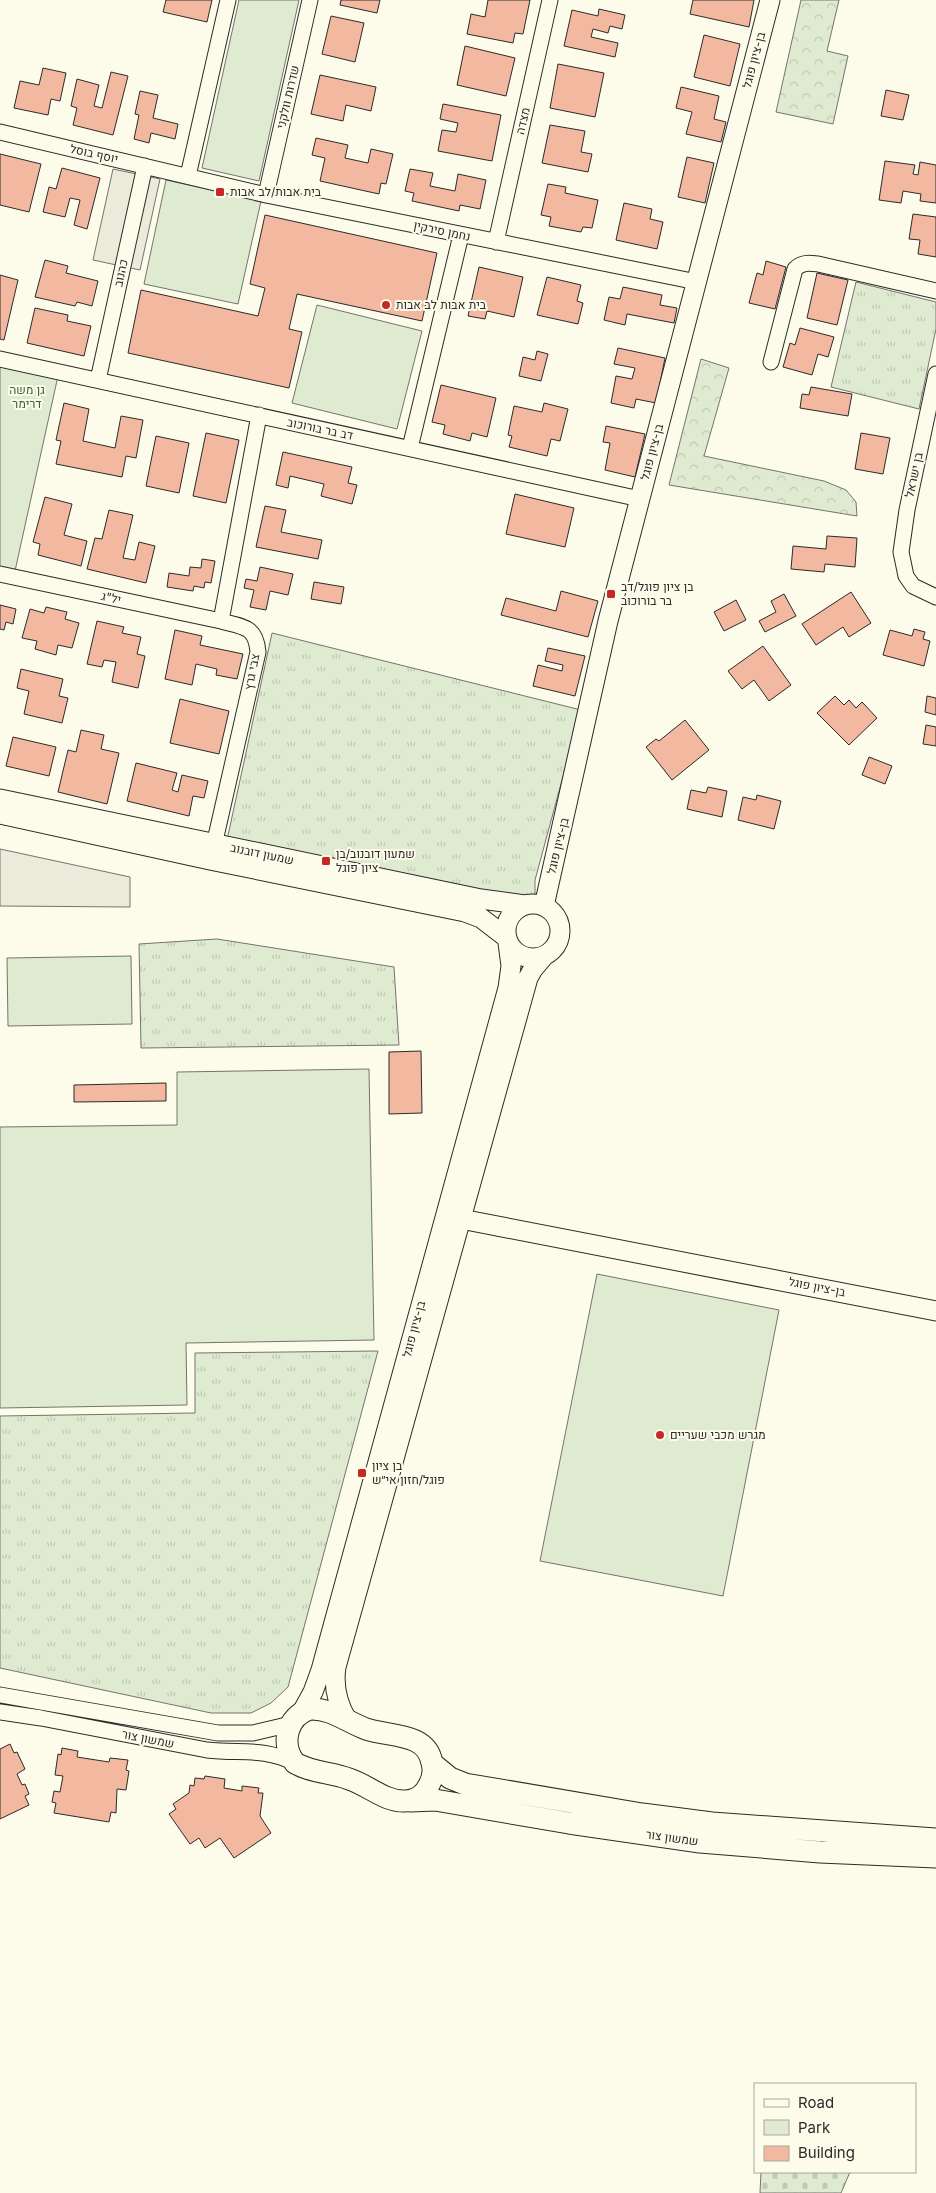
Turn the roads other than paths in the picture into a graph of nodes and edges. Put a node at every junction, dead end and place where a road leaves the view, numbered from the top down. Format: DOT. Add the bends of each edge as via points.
graph roads {
  1 [pos="228,0"];
  2 [pos="310,0"];
  3 [pos="550,0"];
  4 [pos="770,0"];
  5 [pos="0,132"];
  6 [pos="144,166"];
  7 [pos="188,176"];
  8 [pos="266,195"];
  9 [pos="461,235"];
  10 [pos="496,242"];
  11 [pos="697,282"];
  12 [pos="936,291"];
  13 [pos="0,358"];
  14 [pos="771,362"];
  15 [pos="936,374"];
  16 [pos="98,380"];
  17 [pos="259,415"];
  18 [pos="410,448"];
  19 [pos="640,499"];
  20 [pos="0,574"];
  21 [pos="936,597"];
  22 [pos="221,621"];
  23 [pos="0,799"];
  24 [pos="0,814"];
  25 [pos="212,852"];
  26 [pos="525,905"];
  27 [pos="544,906"];
  28 [pos="507,941"];
  29 [pos="544,956"];
  30 [pos="461,1219"];
  31 [pos="936,1311"];
  32 [pos="0,1695"];
  33 [pos="0,1712"];
  34 [pos="296,1718"];
  35 [pos="348,1720"];
  36 [pos="295,1763"];
  37 [pos="433,1764"];
  38 [pos="410,1801"];
  39 [pos="936,1840"];
  40 [pos="936,1857"];
  1 -- 7 [label="street"];
  2 -- 8 [label="street, שדרות וולקני"];
  3 -- 10 [label="street, מצדה"];
  4 -- 11 [label="street, בן-ציון פוגל"];
  5 -- 6 [label="street, יוסף בוסל"];
  6 -- 7 [label="street, יוסף בוסל"];
  6 -- 16 [label="street, כהנוב"];
  7 -- 8 [label="street, נחמן סירקין"];
  8 -- 9 [label="street, נחמן סירקין"];
  9 -- 10 [label="street, נחמן סירקין"];
  9 -- 18 [label="street"];
  10 -- 11 [label="street, נחמן סירקין"];
  11 -- 19 [label="street, בן-ציון פוגל"];
  12 -- 14 [label="street" via="818,264 798,265"];
  13 -- 16 [label="street, דב בר בורוכוב"];
  15 -- 21 [label="street, בן ישראל" via="900,552 906,576 913,586"];
  16 -- 17 [label="street, דב בר בורוכוב"];
  17 -- 18 [label="street, דב בר בורוכוב"];
  17 -- 22 [label="street"];
  18 -- 19 [label="street, דב בר בורוכוב"];
  19 -- 27 [label="street, בן-ציון פוגל" via="608,622"];
  20 -- 22 [label="street, יל\"ג"];
  22 -- 25 [label="street, צבי גרץ" via="252,632 258,652"];
  23 -- 25 [label="street, שמעון דובנוב"];
  24 -- 25 [label="street, שמעון דובנוב"];
  25 -- 26 [label="street, שמעון דובנוב"];
  25 -- 28 [label="street, שמעון דובנוב" via="465,912 481,918"];
  26 -- 27 [label="street"];
  26 -- 28 [label="street" via="510,916 506,924"];
  27 -- 29 [label="street" via="557,918 560,930 555,947"];
  28 -- 29 [label="street" via="524,956"];
  28 -- 34 [label="street, בן-ציון פוגל" via="511,966 508,988 321,1670 313,1692"];
  29 -- 30 [label="street, בן-ציון פוגל" via="528,978"];
  30 -- 31 [label="street, בן-ציון פוגל"];
  30 -- 35 [label="street, בן-ציון פוגל" via="336,1667 336,1697"];
  32 -- 34 [label="street, שמשון צור" via="218,1733 253,1733"];
  33 -- 36 [label="street, שמשון צור" via="207,1750 264,1752"];
  34 -- 35 [label="main road" via="310,1709 322,1709"];
  34 -- 36 [label="main road" via="287,1745"];
  35 -- 37 [label="main road" via="375,1732 417,1741 430,1753"];
  36 -- 38 [label="main road, שמשון צור" via="349,1778 391,1799"];
  37 -- 38 [label="main road" via="428,1786"];
  37 -- 39 [label="main road, שמשון צור" via="450,1778 466,1784 651,1815 770,1829"];
  38 -- 40 [label="main road, שמשון צור" via="436,1800 700,1842"];
}
